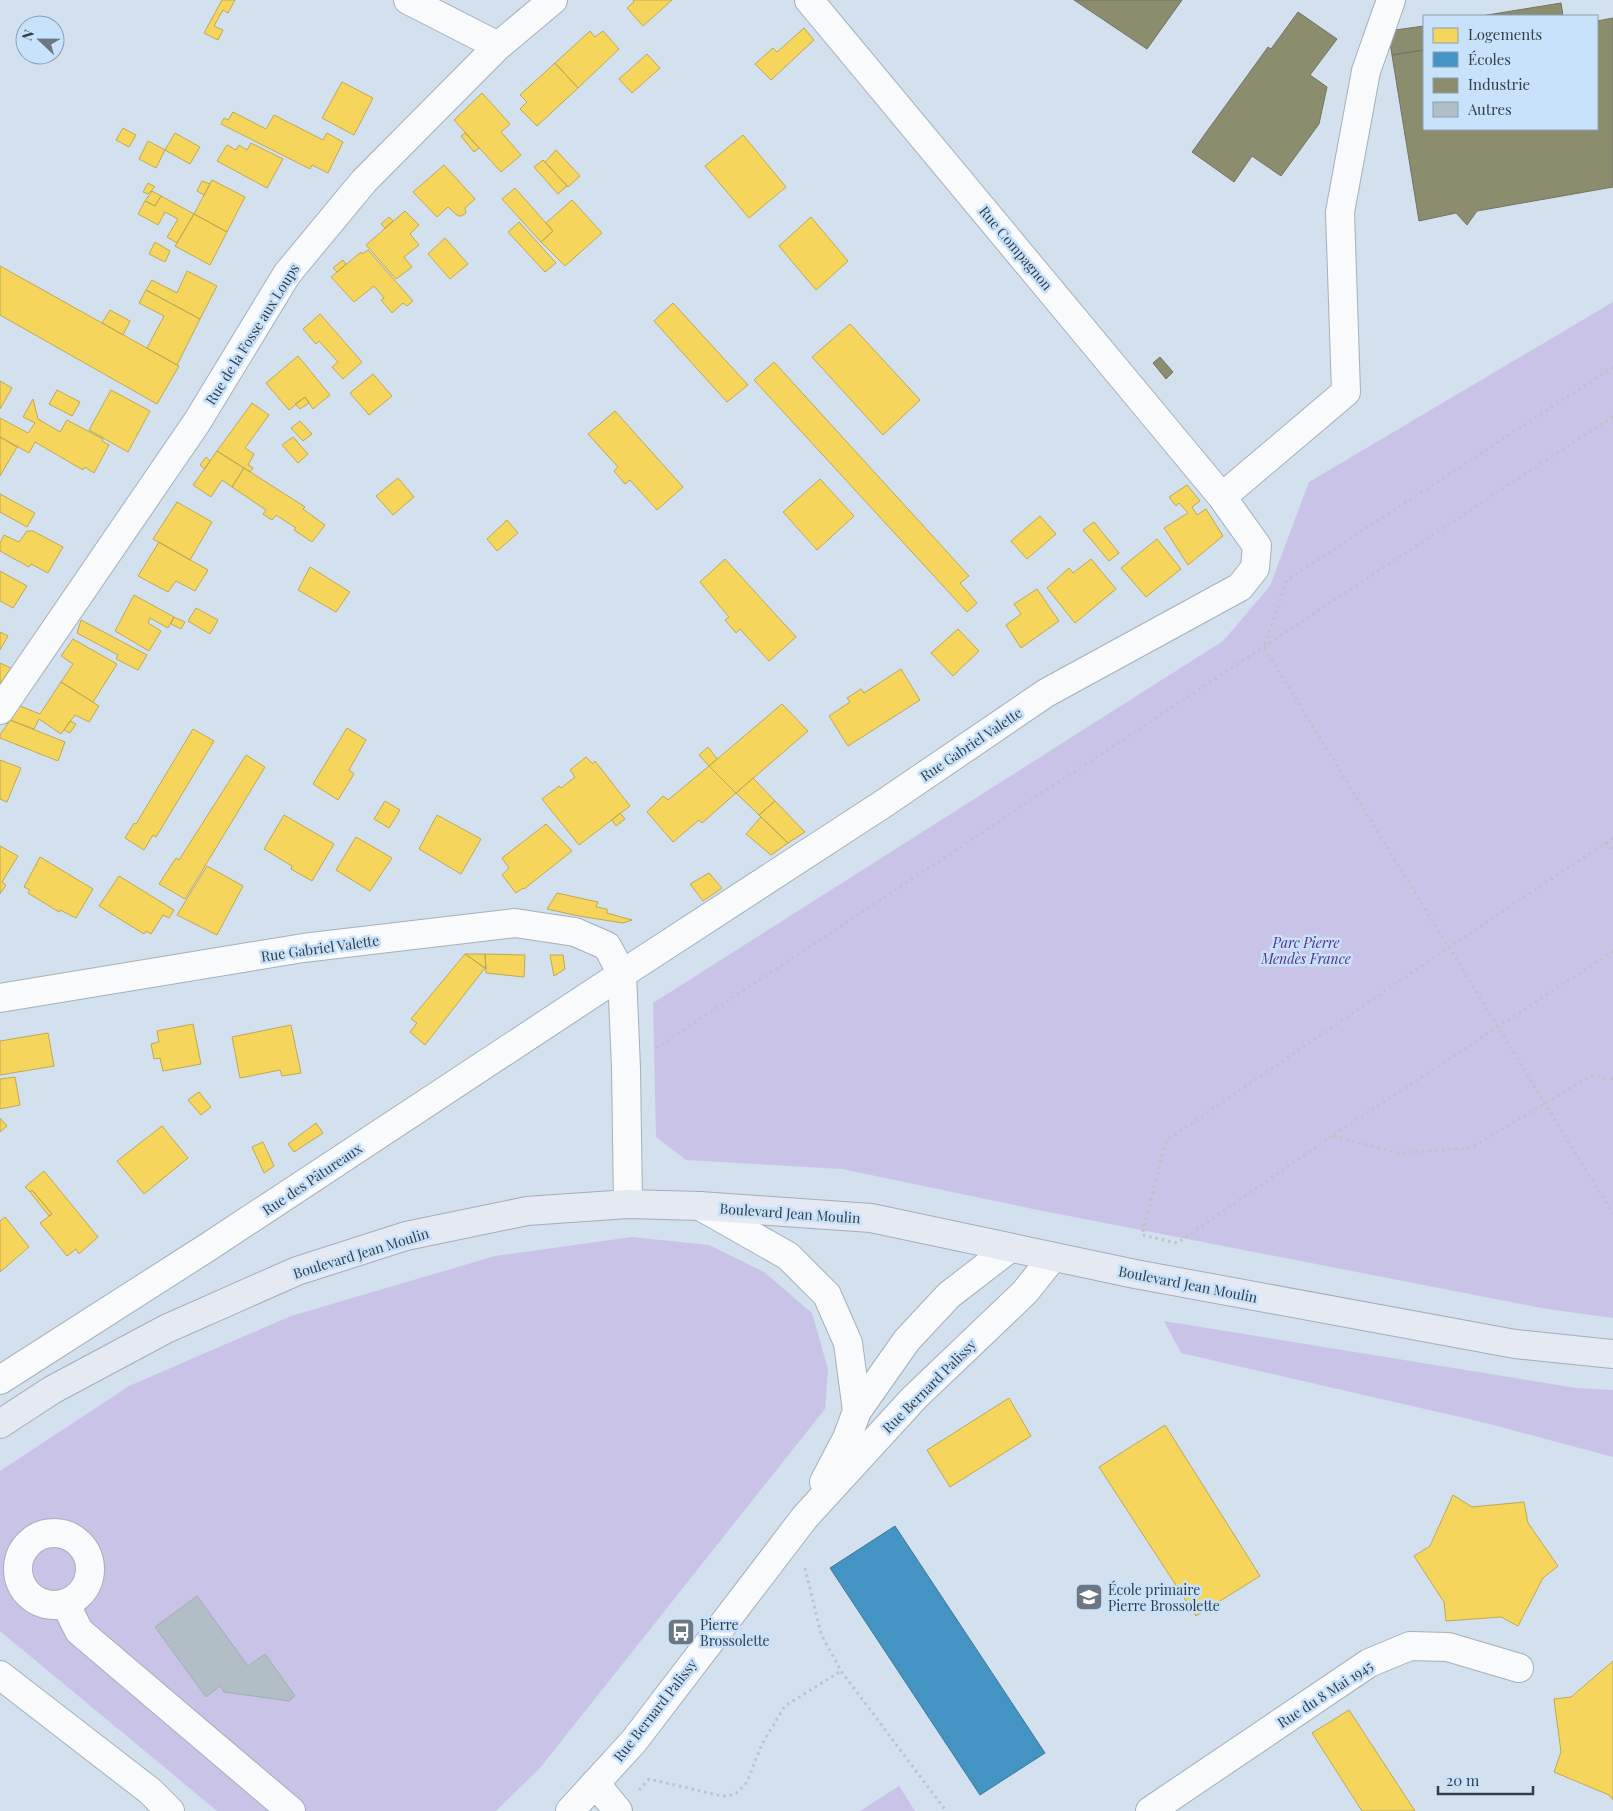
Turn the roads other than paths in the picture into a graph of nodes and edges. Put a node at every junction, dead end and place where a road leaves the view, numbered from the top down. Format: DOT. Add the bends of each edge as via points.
graph roads {
  1 [pos="408,0"];
  2 [pos="553,0"];
  3 [pos="810,0"];
  4 [pos="1391,0"];
  5 [pos="498,46"];
  6 [pos="1222,497"];
  7 [pos="0,710"];
  8 [pos="622,974"];
  9 [pos="0,998"];
  10 [pos="628,1204"];
  11 [pos="700,1206"];
  12 [pos="1010,1248"];
  13 [pos="1053,1257"];
  14 [pos="1613,1354"];
  15 [pos="0,1380"];
  16 [pos="857,1411"];
  17 [pos="0,1424"];
  18 [pos="805,1516"];
  19 [pos="65,1603"];
  20 [pos="1519,1668"];
  21 [pos="0,1675"];
  22 [pos="595,1783"];
  23 [pos="148,1801"];
  24 [pos="170,1811"];
  25 [pos="291,1811"];
  26 [pos="570,1811"];
  27 [pos="618,1811"];
  28 [pos="1150,1811"];
  1 -- 5 [label="street"];
  2 -- 5 [label="street, Rue de la Fosse aux Loups"];
  3 -- 6 [label="street, Rue Compagnon"];
  4 -- 6 [label="street" via="1366,71 1340,212 1346,392"];
  5 -- 7 [label="street, Rue de la Fosse aux Loups" via="364,180 287,274 197,422"];
  6 -- 8 [label="street, Rue Gabriel Valette" via="1257,546 1255,568 1240,587 1046,693"];
  8 -- 9 [label="street, Rue Gabriel Valette" via="607,946 575,932 515,923 303,948"];
  8 -- 10 [label="street, Rue Gabriel Valette"];
  8 -- 15 [label="street, Rue des Pâtureaux"];
  10 -- 11 [label="main road, Boulevard Jean Moulin"];
  10 -- 17 [label="main road, Boulevard Jean Moulin" via="527,1211 415,1234 297,1271 166,1329 52,1390"];
  11 -- 12 [label="main road, Boulevard Jean Moulin" via="871,1218"];
  11 -- 16 [label="street, Rue Bernard Palissy" via="788,1256 827,1295 848,1343"];
  12 -- 13 [label="main road, Boulevard Jean Moulin"];
  12 -- 16 [label="street, Rue Bernard Palissy" via="949,1295 913,1334"];
  13 -- 14 [label="main road, Boulevard Jean Moulin" via="1515,1344"];
  13 -- 18 [label="street, Rue Bernard Palissy" via="1025,1292 914,1398"];
  16 -- 18 [label="street, Rue Bernard Palissy" via="847,1438"];
  18 -- 22 [label="street, Rue Bernard Palissy" via="634,1741"];
  19 -- 25 [label="street" via="79,1631"];
  20 -- 28 [label="street, Rue du 8 Mai 1945" via="1448,1647 1410,1646 1370,1663"];
  21 -- 23 [label="street"];
  22 -- 26 [label="street, Rue Bernard Palissy"];
  22 -- 27 [label="street"];
  23 -- 24 [label="street"];
}
